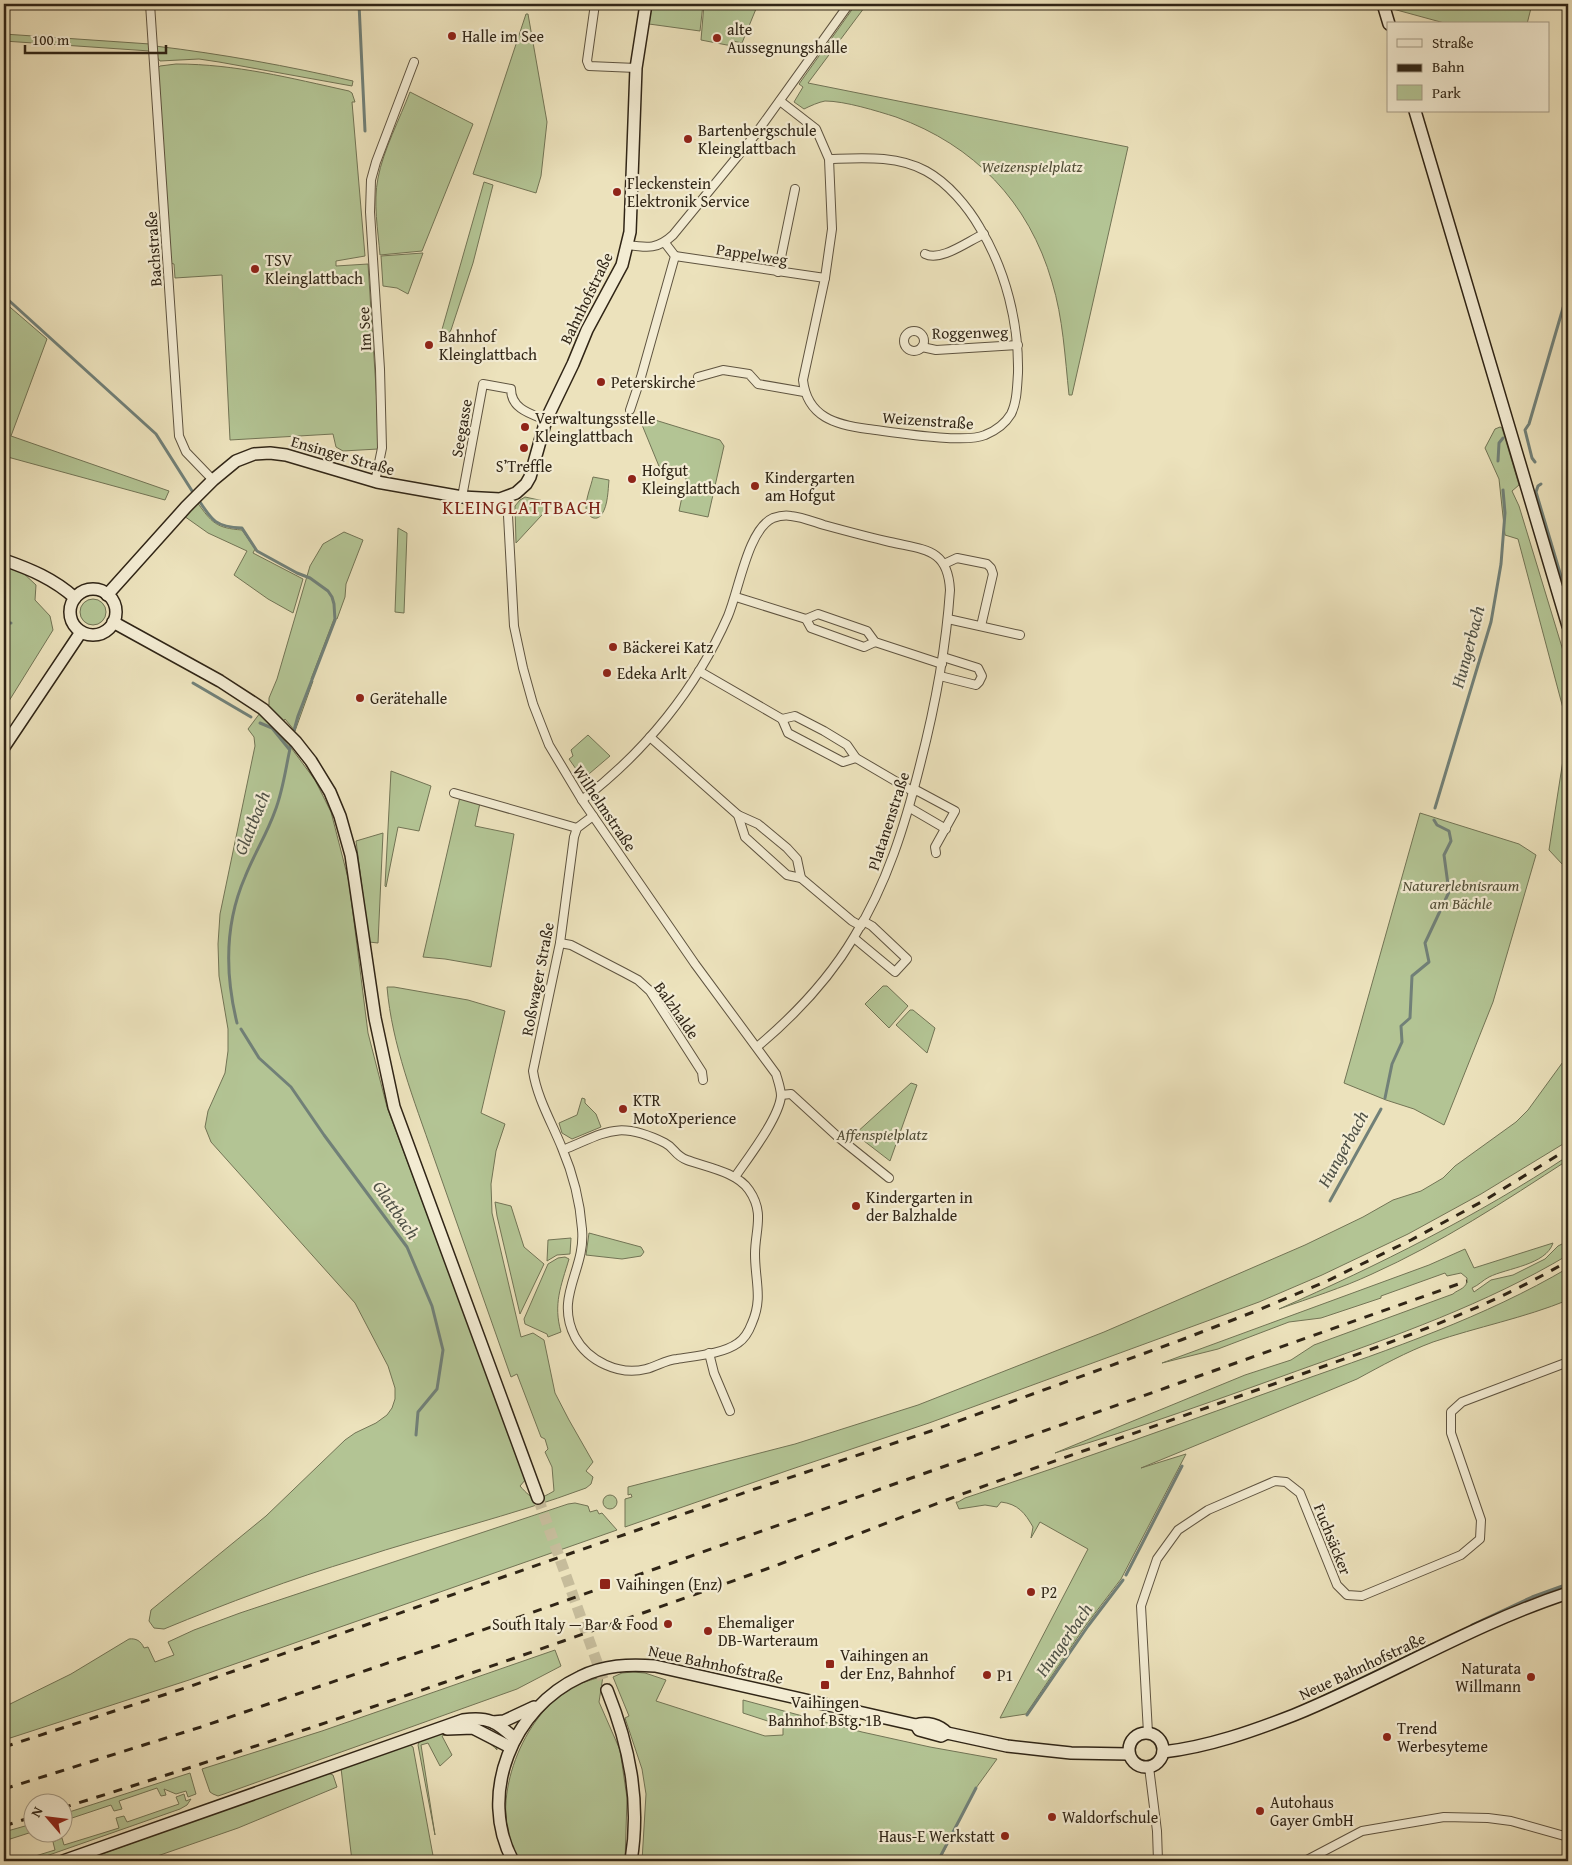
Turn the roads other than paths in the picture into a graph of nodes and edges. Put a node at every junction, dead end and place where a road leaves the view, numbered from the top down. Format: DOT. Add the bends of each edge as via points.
graph roads {
  1 [pos="150,4"];
  2 [pos="595,4"];
  3 [pos="646,4"];
  4 [pos="849,4"];
  5 [pos="1383,4"];
  6 [pos="1388,22"];
  7 [pos="414,62"];
  8 [pos="636,68"];
  9 [pos="780,101"];
  10 [pos="1415,112"];
  11 [pos="830,159"];
  12 [pos="794,189"];
  13 [pos="984,234"];
  14 [pos="665,242"];
  15 [pos="628,245"];
  16 [pos="925,254"];
  17 [pos="675,256"];
  18 [pos="778,272"];
  19 [pos="824,278"];
  20 [pos="1018,345"];
  21 [pos="922,347"];
  22 [pos="698,377"];
  23 [pos="804,392"];
  24 [pos="630,410"];
  25 [pos="546,420"];
  26 [pos="213,480"];
  27 [pos="375,482"];
  28 [pos="462,496"];
  29 [pos="507,497"];
  30 [pos="4,560"];
  31 [pos="944,564"];
  32 [pos="108,595"];
  33 [pos="736,597"];
  34 [pos="75,598"];
  35 [pos="806,619"];
  36 [pos="948,619"];
  37 [pos="113,622"];
  38 [pos="981,626"];
  39 [pos="1568,626"];
  40 [pos="81,632"];
  41 [pos="1020,635"];
  42 [pos="875,642"];
  43 [pos="943,660"];
  44 [pos="699,670"];
  45 [pos="940,676"];
  46 [pos="782,719"];
  47 [pos="650,737"];
  48 [pos="4,747"];
  49 [pos="856,758"];
  50 [pos="914,791"];
  51 [pos="454,793"];
  52 [pos="582,800"];
  53 [pos="910,808"];
  54 [pos="738,815"];
  55 [pos="593,816"];
  56 [pos="576,828"];
  57 [pos="946,829"];
  58 [pos="936,853"];
  59 [pos="801,878"];
  60 [pos="862,924"];
  61 [pos="854,938"];
  62 [pos="560,943"];
  63 [pos="757,1047"];
  64 [pos="703,1080"];
  65 [pos="781,1095"];
  66 [pos="563,1150"];
  67 [pos="735,1177"];
  68 [pos="889,1178"];
  69 [pos="709,1353"];
  70 [pos="1568,1362"];
  71 [pos="730,1411"];
  72 [pos="538,1498"];
  73 [pos="1568,1593"];
  74 [pos="607,1690"];
  75 [pos="540,1703"];
  76 [pos="493,1722"];
  77 [pos="441,1729"];
  78 [pos="1148,1733"];
  79 [pos="512,1743"];
  80 [pos="1164,1752"];
  81 [pos="1129,1754"];
  82 [pos="1149,1768"];
  83 [pos="1568,1837"];
  84 [pos="63,1861"];
  85 [pos="513,1861"];
  86 [pos="631,1861"];
  87 [pos="1158,1861"];
  88 [pos="1305,1861"];
  1 -- 26 [label="street, Bachstraße" via="180,436 186,452"];
  2 -- 8 [label="street" via="589,66"];
  3 -- 8 [label="main road, Bahnhofstraße"];
  4 -- 9 [label="street"];
  5 -- 6 [label="main road"];
  7 -- 27 [label="street, Im See" via="371,180 382,448"];
  8 -- 15 [label="main road, Bahnhofstraße"];
  9 -- 11 [label="street" via="816,129"];
  9 -- 14 [label="street" via="756,135"];
  10 -- 39 [label="main road"];
  11 -- 13 [label="street, Weizenstraße" via="893,160 927,172 950,190"];
  11 -- 19 [label="street" via="832,229"];
  12 -- 18 [label="street"];
  13 -- 16 [label="street" via="942,256"];
  13 -- 20 [label="street, Weizenstraße" via="1010,302"];
  14 -- 15 [label="street" via="652,247"];
  14 -- 17 [label="street"];
  15 -- 25 [label="main road, Bahnhofstraße" via="622,265 587,330"];
  17 -- 18 [label="street, Pappelweg"];
  17 -- 24 [label="street"];
  18 -- 19 [label="street, Pappelweg"];
  19 -- 23 [label="street" via="803,380"];
  20 -- 21 [label="street, Roggenweg" via="936,350"];
  20 -- 23 [label="street, Weizenstraße" via="1017,388 1010,415 1004,423 983,436 968,439 854,428 834,422 813,408"];
  22 -- 23 [label="street" via="723,370 749,374 758,384"];
  25 -- 28 [label="street, Seegasse" via="516,405 511,389 483,384"];
  25 -- 29 [label="main road, Bahnhofstraße" via="530,477 521,489"];
  26 -- 27 [label="main road, Ensinger Straße" via="236,461 254,454 270,453 292,456"];
  26 -- 32 [label="main road, Ensinger Straße"];
  27 -- 28 [label="main road, Ensinger Straße"];
  28 -- 29 [label="main road, Ensinger Straße"];
  29 -- 52 [label="street, Wilhelmstraße" via="514,626 523,668 549,744"];
  30 -- 34 [label="main road" via="58,584"];
  31 -- 33 [label="street" via="934,553 793,516 779,516 757,531"];
  31 -- 36 [label="street, Platanenstraße" via="950,584"];
  31 -- 38 [label="street" via="957,558 987,564 991,568 993,574"];
  32 -- 34 [label="main road" via="90,589"];
  32 -- 37 [label="main road" via="114,606"];
  33 -- 35 [label="street"];
  33 -- 44 [label="street" via="720,635"];
  34 -- 40 [label="main road" via="70,617"];
  35 -- 42 [label="street" via="818,614 844,622 867,631"];
  35 -- 42 [label="street" via="811,628 864,647"];
  36 -- 38 [label="street"];
  36 -- 43 [label="street, Platanenstraße"];
  37 -- 40 [label="main road" via="96,634"];
  37 -- 72 [label="main road" via="240,694 270,715 293,738 330,792 351,855 375,1018 394,1107"];
  38 -- 41 [label="street"];
  40 -- 48 [label="main road"];
  42 -- 43 [label="street"];
  43 -- 45 [label="street, Platanenstraße"];
  43 -- 45 [label="street" via="978,668 982,676 976,685"];
  44 -- 46 [label="street"];
  44 -- 47 [label="street"];
  45 -- 50 [label="street, Platanenstraße"];
  46 -- 49 [label="street" via="795,716 824,731 847,745"];
  46 -- 49 [label="street" via="788,733 843,762"];
  47 -- 52 [label="street" via="623,766"];
  47 -- 54 [label="street"];
  49 -- 50 [label="street"];
  50 -- 53 [label="street, Platanenstraße"];
  50 -- 57 [label="street" via="955,811"];
  51 -- 56 [label="street"];
  52 -- 55 [label="street, Wilhelmstraße"];
  53 -- 57 [label="street"];
  53 -- 60 [label="street, Platanenstraße" via="888,873"];
  54 -- 59 [label="street" via="758,824 787,848 797,859"];
  54 -- 59 [label="street" via="745,837 787,875"];
  55 -- 56 [label="street"];
  55 -- 63 [label="street, Wilhelmstraße" via="695,964"];
  56 -- 62 [label="street, Roßwager Straße"];
  57 -- 58 [label="street" via="935,847"];
  59 -- 60 [label="street" via="852,921"];
  60 -- 61 [label="street, Platanenstraße"];
  60 -- 61 [label="street" via="872,926 907,959 895,972"];
  61 -- 63 [label="street, Platanenstraße" via="807,999"];
  62 -- 64 [label="street, Balzhalde" via="571,945 625,973 650,991 702,1072"];
  62 -- 66 [label="street, Roßwager Straße" via="533,1071"];
  63 -- 65 [label="street, Wilhelmstraße" via="776,1074"];
  65 -- 67 [label="street" via="775,1115"];
  65 -- 68 [label="street" via="791,1094"];
  66 -- 67 [label="street, Roßwager Straße" via="606,1132 629,1130 667,1143 678,1157"];
  66 -- 69 [label="street, Roßwager Straße" via="578,1195 583,1232 567,1304 576,1339 596,1359 616,1370 645,1370 672,1360"];
  67 -- 69 [label="street, Roßwager Straße" via="749,1190 759,1214 755,1256 758,1310 748,1332 738,1344"];
  69 -- 71 [label="street"];
  70 -- 78 [label="street, Fuchsäcker" via="1462,1402 1451,1412 1451,1434 1480,1520 1480,1539 1461,1556 1362,1596 1347,1595 1337,1585 1300,1493 1286,1482 1276,1481 1208,1510 1178,1530 1157,1559 1141,1606"];
  73 -- 80 [label="main road, Neue Bahnhofstraße" via="1529,1607 1264,1727"];
  74 -- 86 [label="main road" via="632,1774 635,1799"];
  75 -- 76 [label="main road" via="504,1721"];
  75 -- 79 [label="main road, Neue Bahnhofstraße"];
  75 -- 81 [label="main road, Neue Bahnhofstraße" via="571,1681 593,1672 621,1665 643,1665 916,1725 919,1730 941,1736 947,1733 1007,1746 1071,1753"];
  76 -- 77 [label="main road" via="477,1718"];
  76 -- 79 [label="main road" via="502,1726"];
  77 -- 79 [label="main road" via="473,1728"];
  77 -- 84 [label="main road"];
  78 -- 80 [label="main road" via="1160,1739"];
  78 -- 81 [label="main road" via="1142,1733 1131,1741"];
  79 -- 85 [label="main road, Neue Bahnhofstraße" via="502,1772 499,1816"];
  80 -- 82 [label="main road" via="1159,1762"];
  81 -- 82 [label="main road" via="1136,1765"];
  82 -- 87 [label="street"];
  83 -- 88 [label="street" via="1511,1821 1444,1817 1362,1831"];
}
